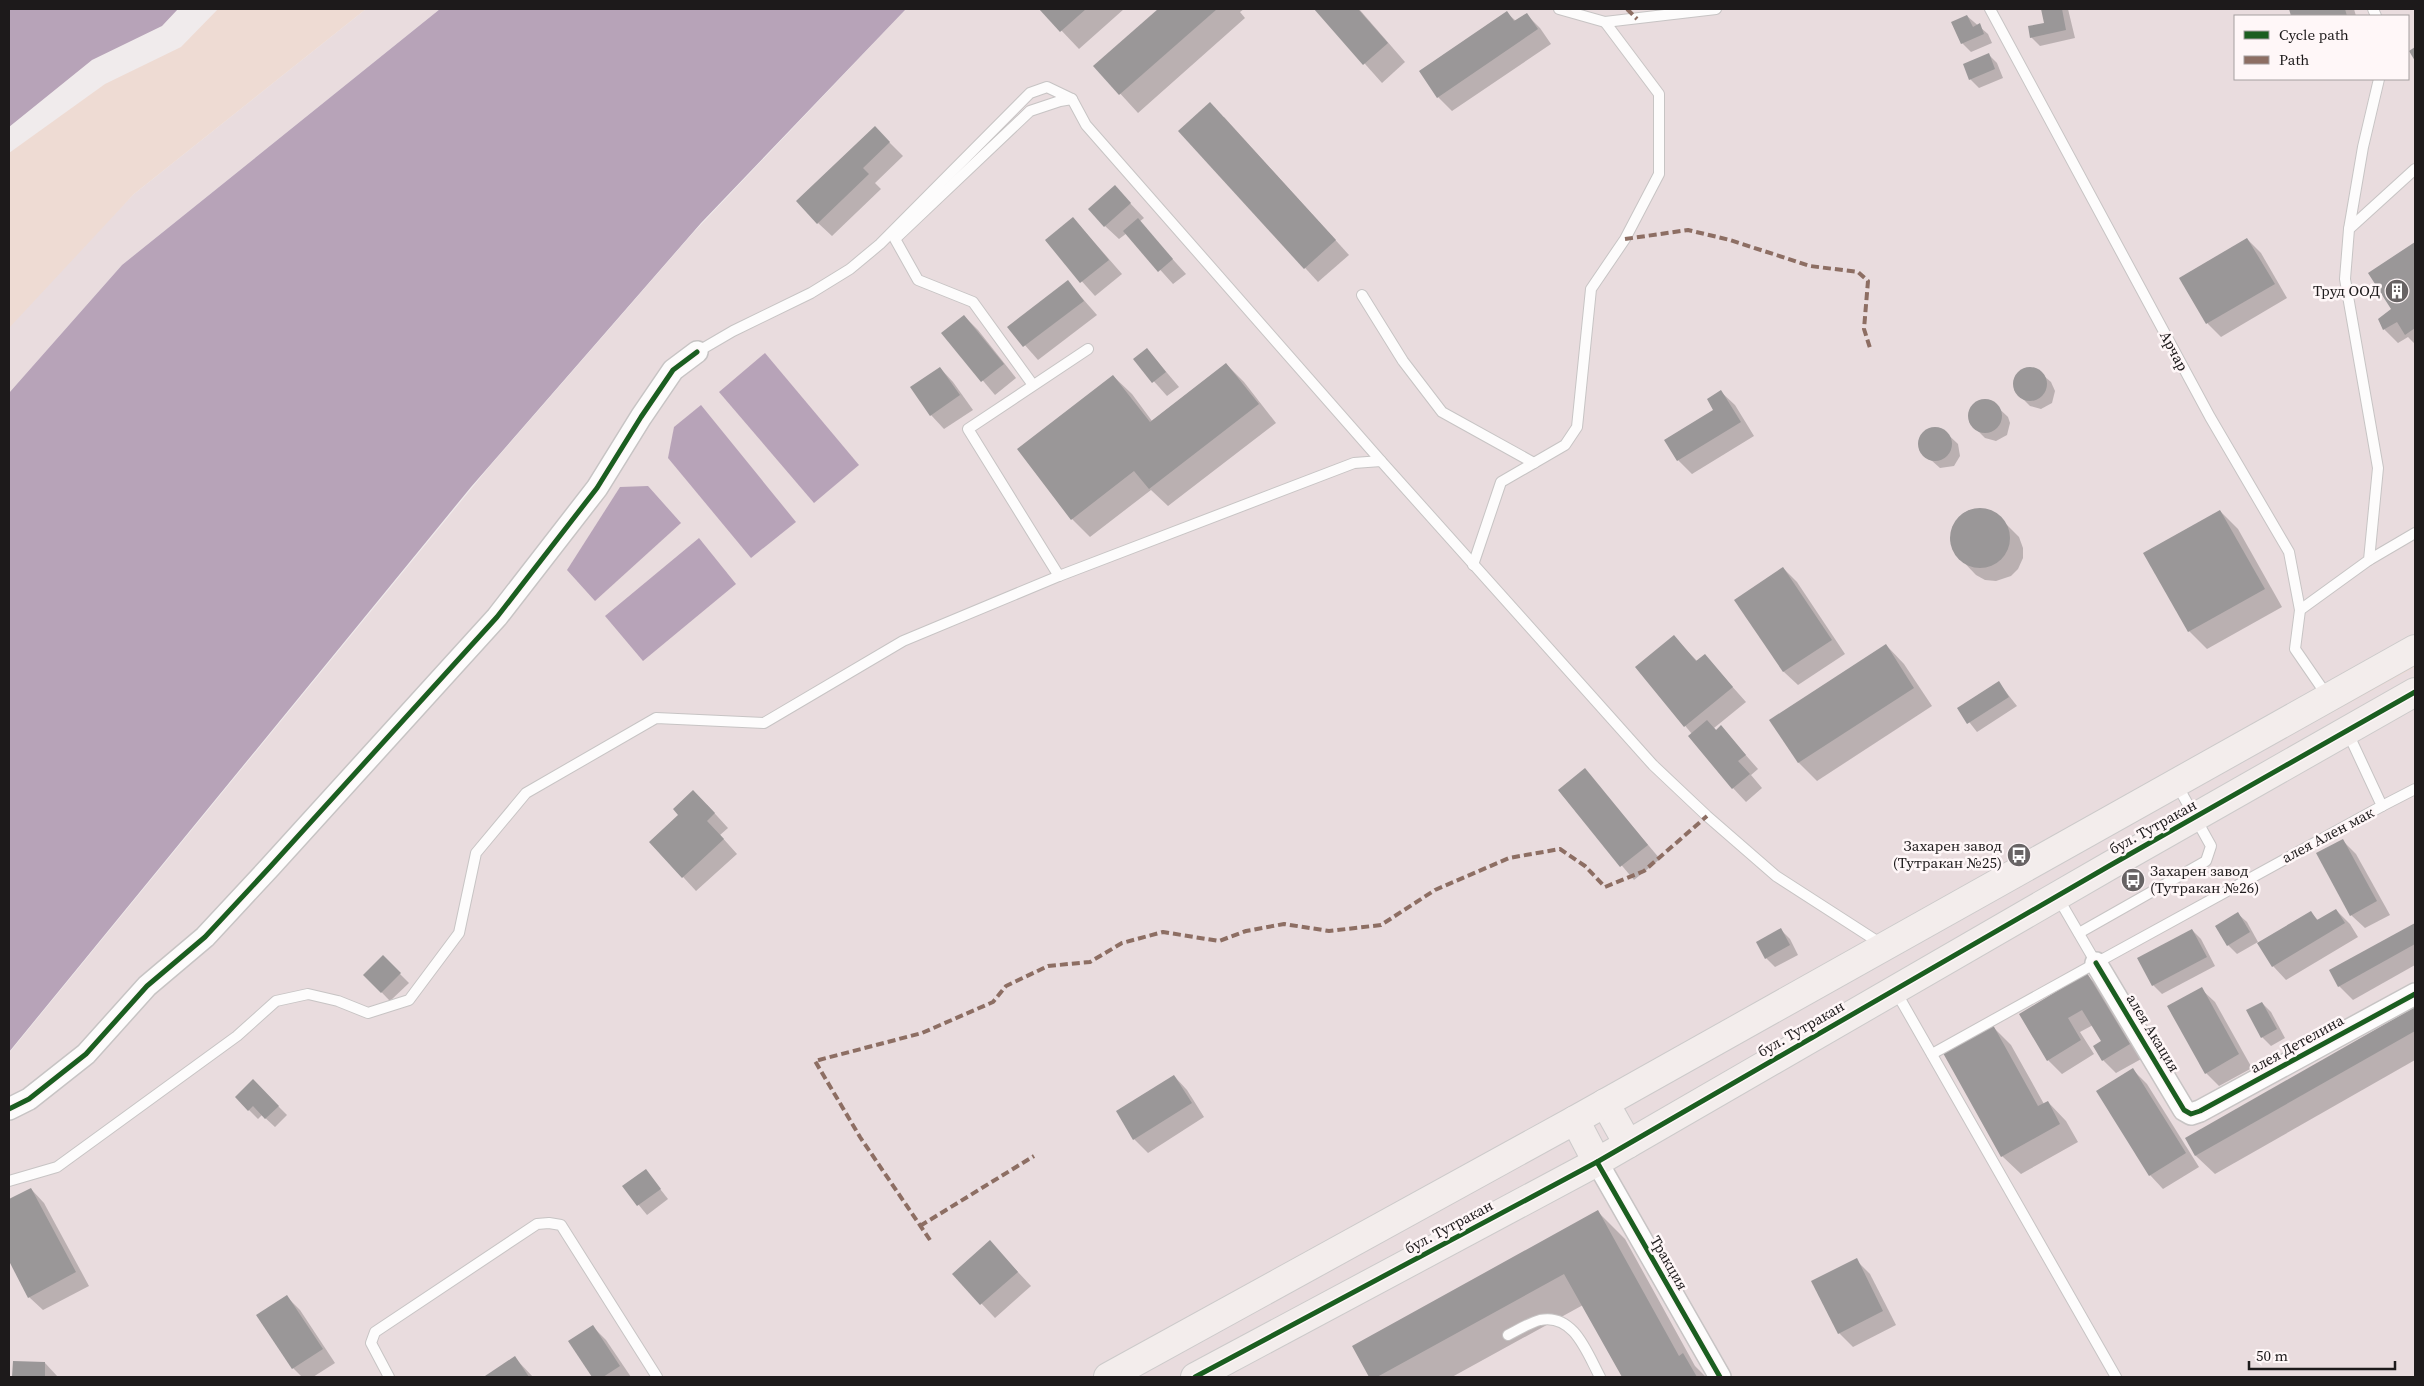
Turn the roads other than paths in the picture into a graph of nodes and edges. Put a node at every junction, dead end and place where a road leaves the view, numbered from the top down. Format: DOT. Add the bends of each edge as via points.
graph roads {
  1 [pos="1559,9"];
  2 [pos="1716,9"];
  3 [pos="1990,9"];
  4 [pos="1605,22"];
  5 [pos="2379,80"];
  6 [pos="1072,99"];
  7 [pos="2415,170"];
  8 [pos="2348,229"];
  9 [pos="1362,295"];
  10 [pos="1088,349"];
  11 [pos="697,352"];
  12 [pos="1032,385"];
  13 [pos="1381,462"];
  14 [pos="1534,463"];
  15 [pos="2415,533"];
  16 [pos="2369,560"];
  17 [pos="1472,565"];
  18 [pos="1059,576"];
  19 [pos="2300,610"];
  20 [pos="2415,650"];
  21 [pos="2415,692"];
  22 [pos="2329,698"];
  23 [pos="2347,731"];
  24 [pos="2176,783"];
  25 [pos="2415,789"];
  26 [pos="2382,806"];
  27 [pos="2195,817"];
  28 [pos="2057,895"];
  29 [pos="2079,933"];
  30 [pos="1884,946"];
  31 [pos="2096,963"];
  32 [pos="1895,989"];
  33 [pos="2415,994"];
  34 [pos="1932,1054"];
  35 [pos="1605,1103"];
  36 [pos="9,1109"];
  37 [pos="2191,1114"];
  38 [pos="1575,1120"];
  39 [pos="1628,1144"];
  40 [pos="1597,1162"];
  41 [pos="9,1180"];
  42 [pos="1508,1335"];
  43 [pos="389,1377"];
  44 [pos="657,1377"];
  45 [pos="1108,1377"];
  46 [pos="1195,1377"];
  47 [pos="1600,1377"];
  48 [pos="1720,1377"];
  49 [pos="2116,1377"];
  1 -- 4 [label="lane"];
  2 -- 4 [label="lane"];
  3 -- 19 [label="lane, Арчар" via="2210,417 2289,552"];
  4 -- 14 [label="lane" via="1659,94 1659,174 1625,239 1591,288 1577,427 1566,444"];
  5 -- 8 [label="lane"];
  6 -- 11 [label="lane" via="1047,87 1030,92 880,244 850,269"];
  6 -- 12 [label="lane" via="1030,111 895,239 918,280 973,302"];
  6 -- 13 [label="lane" via="1086,125"];
  7 -- 8 [label="lane"];
  8 -- 16 [label="lane" via="2344,279 2378,468"];
  9 -- 14 [label="lane" via="1403,361 1442,412"];
  10 -- 12 [label="lane"];
  11 -- 36 [label="street" via="673,370 598,488 497,617 283,853 205,937 147,986 86,1054 29,1099"];
  12 -- 18 [label="lane" via="968,429"];
  13 -- 17 [label="lane"];
  13 -- 18 [label="lane" via="1354,463"];
  14 -- 17 [label="lane" via="1501,482"];
  15 -- 16 [label="lane"];
  16 -- 19 [label="lane"];
  17 -- 30 [label="lane" via="1653,765 1708,816 1776,876"];
  18 -- 41 [label="lane" via="902,641 764,724 656,718 640,727 526,793 476,853 459,933 409,1000 368,1013 308,994 276,1001 236,1036 57,1168"];
  19 -- 22 [label="lane, Арчар" via="2295,649"];
  20 -- 22 [label="main road, бул. Тутракан"];
  21 -- 23 [label="main road, бул. Тутракан"];
  22 -- 24 [label="main road, бул. Тутракан"];
  23 -- 26 [label="lane, алея Ален мак"];
  23 -- 27 [label="main road, бул. Тутракан"];
  24 -- 27 [label="lane"];
  24 -- 30 [label="main road, бул. Тутракан"];
  25 -- 26 [label="lane"];
  26 -- 31 [label="lane, алея Ален мак" via="2271,864"];
  27 -- 28 [label="main road, бул. Тутракан"];
  27 -- 29 [label="lane" via="2211,846 2206,861"];
  28 -- 29 [label="lane"];
  28 -- 32 [label="main road, бул. Тутракан"];
  29 -- 31 [label="lane"];
  30 -- 35 [label="main road, бул. Тутракан"];
  31 -- 34 [label="lane, алея Ален мак"];
  31 -- 37 [label="street, алея Акация" via="2184,1110"];
  32 -- 34 [label="lane"];
  32 -- 39 [label="main road, бул. Тутракан"];
  33 -- 37 [label="street, алея Детелина"];
  34 -- 49 [label="lane"];
  35 -- 38 [label="main road, бул. Тутракан"];
  35 -- 39 [label="main road"];
  38 -- 40 [label="main road"];
  38 -- 45 [label="main road, бул. Тутракан"];
  39 -- 40 [label="main road, бул. Тутракан"];
  40 -- 46 [label="main road, бул. Тутракан"];
  40 -- 48 [label="street, Тракция"];
  42 -- 47 [label="lane" via="1538,1321 1554,1318 1571,1326"];
  43 -- 44 [label="lane" via="370,1343 374,1332 537,1224 549,1223 561,1225"];
}
